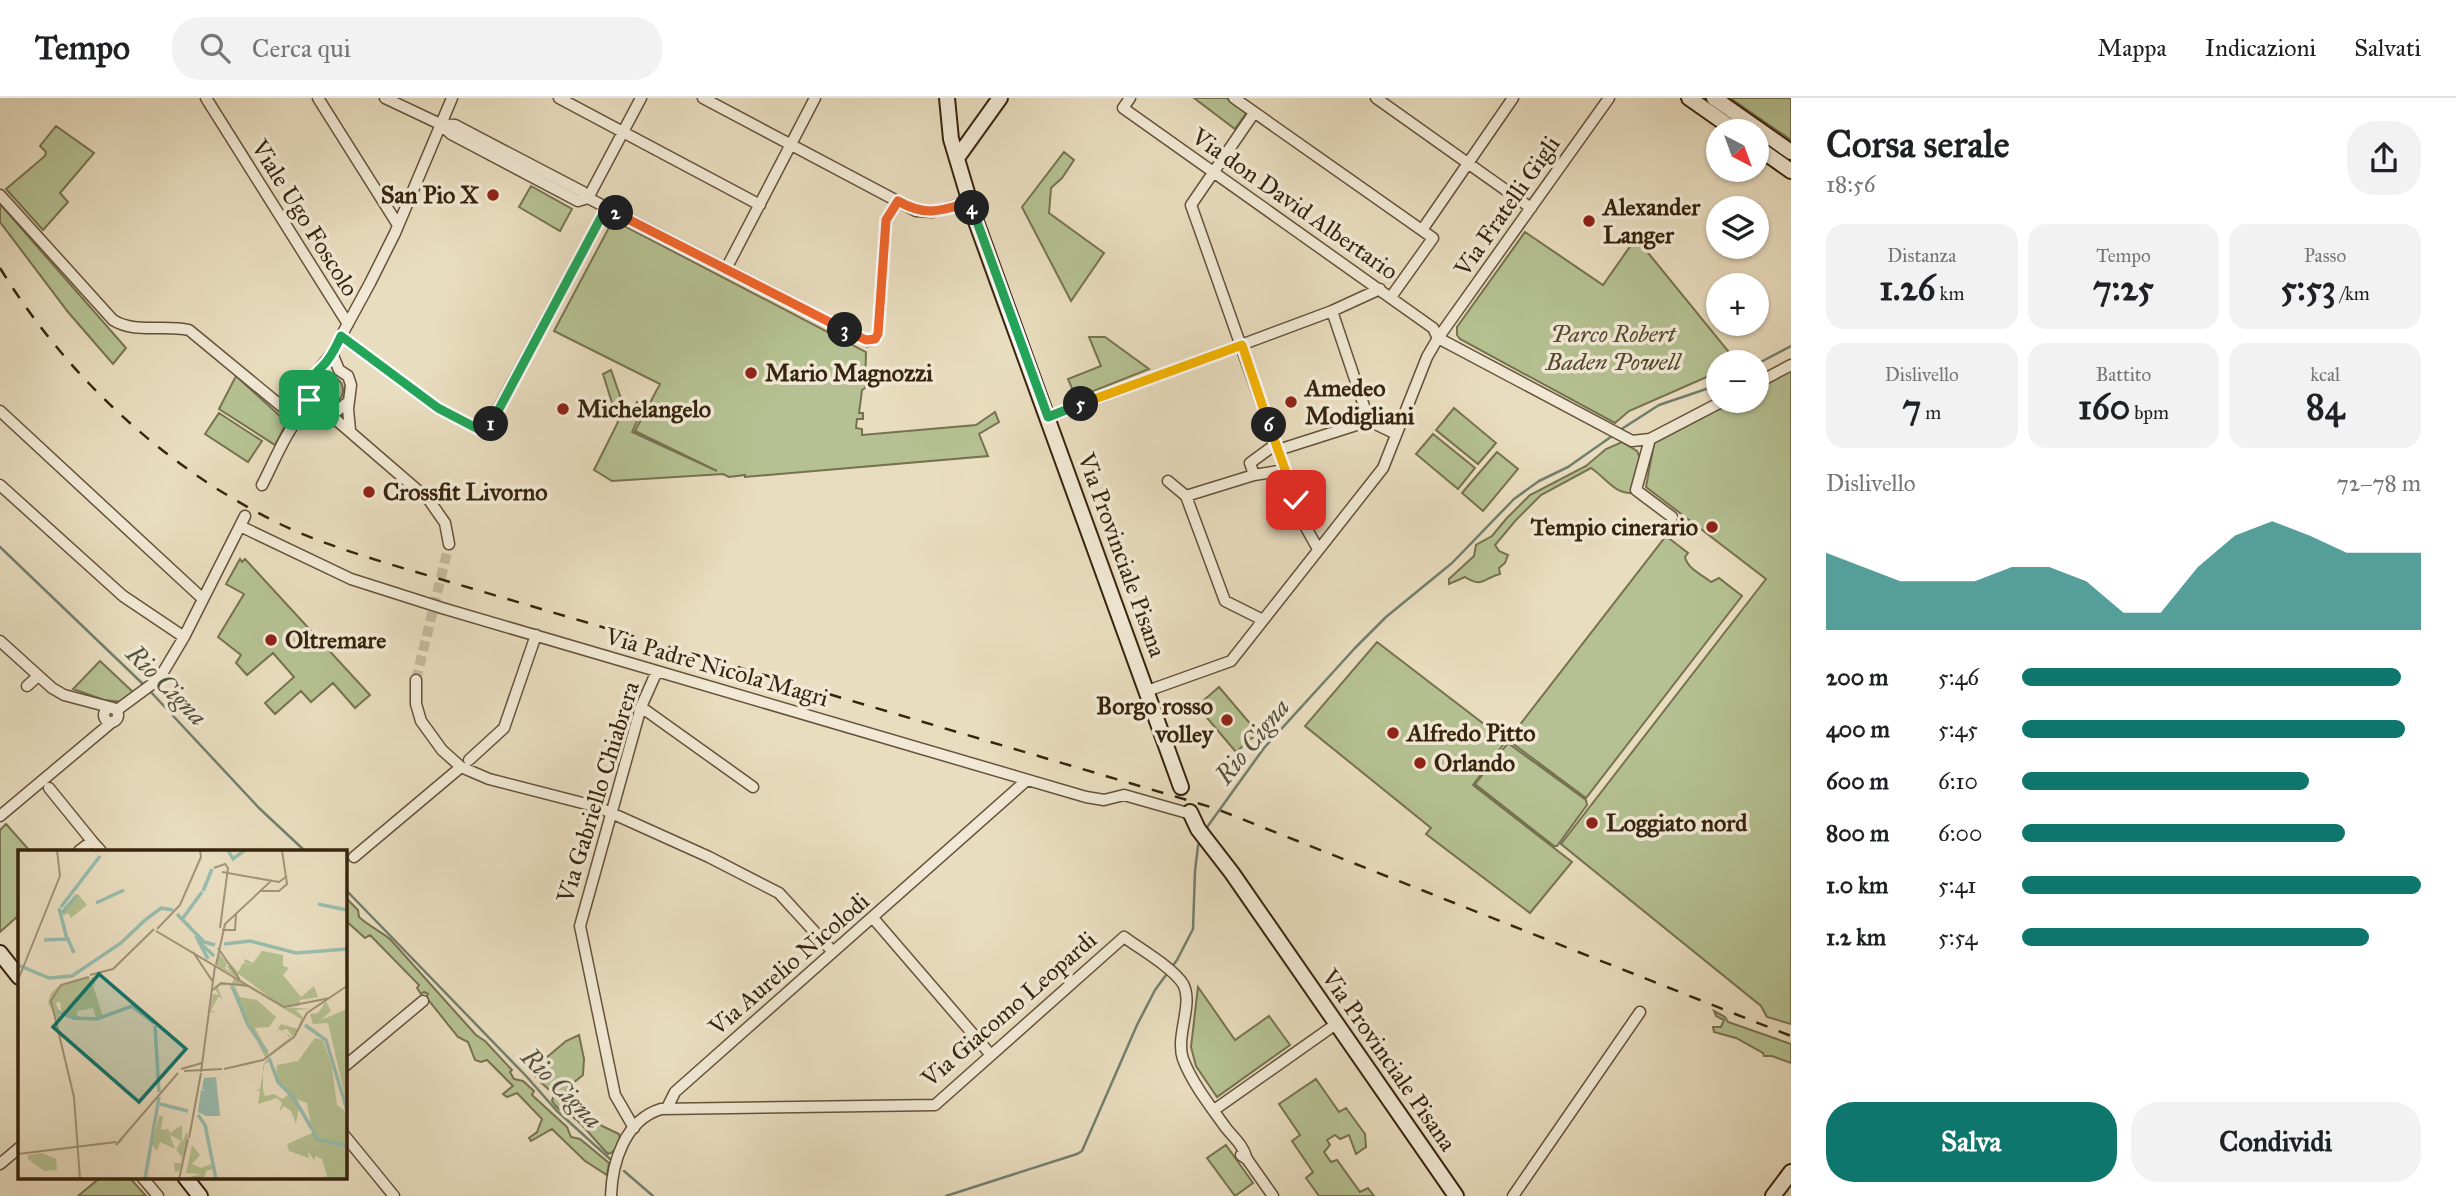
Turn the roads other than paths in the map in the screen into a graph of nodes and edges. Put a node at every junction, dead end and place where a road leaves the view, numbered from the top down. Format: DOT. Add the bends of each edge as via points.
graph roads {
  1 [pos="206,98"];
  2 [pos="318,98"];
  3 [pos="452,98"];
  4 [pos="559,98"];
  5 [pos="641,98"];
  6 [pos="703,98"];
  7 [pos="815,98"];
  8 [pos="947,98"];
  9 [pos="1000,98"];
  10 [pos="1130,98"];
  11 [pos="1234,98"];
  12 [pos="1376,98"];
  13 [pos="1513,98"];
  14 [pos="1609,98"];
  15 [pos="1689,98"];
  16 [pos="1714,98"];
  17 [pos="388,99"];
  18 [pos="1254,113"];
  19 [pos="1719,119"];
  20 [pos="440,124"];
  21 [pos="623,132"];
  22 [pos="792,145"];
  23 [pos="1791,152"];
  24 [pos="1769,155"];
  25 [pos="957,158"];
  26 [pos="1468,163"];
  27 [pos="1791,171"];
  28 [pos="1214,172"];
  29 [pos="0,195"];
  30 [pos="588,198"];
  31 [pos="898,201"];
  32 [pos="970,202"];
  33 [pos="760,205"];
  34 [pos="606,208"];
  35 [pos="1531,208"];
  36 [pos="398,225"];
  37 [pos="1422,230"];
  38 [pos="726,270"];
  39 [pos="1380,289"];
  40 [pos="1391,297"];
  41 [pos="1332,311"];
  42 [pos="348,324"];
  43 [pos="341,336"];
  44 [pos="1438,338"];
  45 [pos="1242,345"];
  46 [pos="332,353"];
  47 [pos="1791,365"];
  48 [pos="319,370"];
  49 [pos="339,370"];
  50 [pos="1769,377"];
  51 [pos="307,391"];
  52 [pos="349,401"];
  53 [pos="314,406"];
  54 [pos="1706,410"];
  55 [pos="0,411"];
  56 [pos="327,412"];
  57 [pos="1048,417"];
  58 [pos="296,419"];
  59 [pos="1369,421"];
  60 [pos="350,430"];
  61 [pos="1396,434"];
  62 [pos="1650,439"];
  63 [pos="1277,447"];
  64 [pos="1285,470"];
  65 [pos="1254,475"];
  66 [pos="1168,481"];
  67 [pos="0,485"];
  68 [pos="262,485"];
  69 [pos="1185,496"];
  70 [pos="1672,517"];
  71 [pos="449,544"];
  72 [pos="1318,549"];
  73 [pos="203,599"];
  74 [pos="1263,620"];
  75 [pos="536,635"];
  76 [pos="184,636"];
  77 [pos="0,641"];
  78 [pos="657,671"];
  79 [pos="37,677"];
  80 [pos="416,680"];
  81 [pos="27,686"];
  82 [pos="1147,691"];
  83 [pos="96,705"];
  84 [pos="641,707"];
  85 [pos="115,709"];
  86 [pos="107,719"];
  87 [pos="465,763"];
  88 [pos="1027,780"];
  89 [pos="1181,787"];
  90 [pos="49,788"];
  91 [pos="753,788"];
  92 [pos="1191,813"];
  93 [pos="610,814"];
  94 [pos="0,816"];
  95 [pos="92,841"];
  96 [pos="80,850"];
  97 [pos="99,850"];
  98 [pos="354,857"];
  99 [pos="873,918"];
  100 [pos="833,952"];
  101 [pos="0,953"];
  102 [pos="18,976"];
  103 [pos="423,1001"];
  104 [pos="1640,1012"];
  105 [pos="1336,1024"];
  106 [pos="991,1055"];
  107 [pos="346,1065"];
  108 [pos="667,1108"];
  109 [pos="1214,1110"];
  110 [pos="634,1128"];
  111 [pos="346,1137"];
  112 [pos="18,1149"];
  113 [pos="0,1164"];
  114 [pos="1791,1172"];
  115 [pos="143,1178"];
  116 [pos="185,1178"];
  117 [pos="158,1196"];
  118 [pos="200,1196"];
  119 [pos="394,1196"];
  120 [pos="611,1196"];
  121 [pos="1273,1196"];
  122 [pos="1456,1196"];
  123 [pos="1513,1196"];
  124 [pos="1773,1196"];
  1 -- 42 [label="street, Viale Ugo Foscolo"];
  2 -- 36 [label="street"];
  3 -- 20 [label="street"];
  4 -- 21 [label="street"];
  5 -- 21 [label="street"];
  6 -- 22 [label="street"];
  7 -- 22 [label="street"];
  8 -- 25 [label="street, Via Provinciale Pisana"];
  9 -- 25 [label="street"];
  10 -- 28 [label="street, Via don David Albertario" via="1122,108"];
  11 -- 18 [label="street"];
  12 -- 26 [label="street"];
  13 -- 26 [label="street"];
  14 -- 35 [label="street, Via Fratelli Gigli"];
  15 -- 19 [label="street"];
  16 -- 23 [label="street"];
  17 -- 20 [label="street"];
  18 -- 28 [label="street"];
  18 -- 37 [label="street"];
  20 -- 30 [label="street" via="578,201"];
  20 -- 36 [label="street"];
  21 -- 30 [label="street"];
  21 -- 33 [label="street"];
  22 -- 31 [label="street"];
  22 -- 33 [label="street"];
  24 -- 27 [label="street"];
  25 -- 32 [label="street, Via Provinciale Pisana"];
  26 -- 35 [label="street"];
  26 -- 37 [label="street"];
  28 -- 39 [label="street, Via don David Albertario"];
  28 -- 45 [label="street" via="1191,205"];
  29 -- 58 [label="street" via="113,320 130,327 189,330"];
  30 -- 34 [label="street"];
  31 -- 32 [label="street" via="926,212"];
  31 -- 38 [label="street" via="886,220 878,334 873,340"];
  32 -- 57 [label="street, Via Provinciale Pisana"];
  33 -- 38 [label="street"];
  34 -- 38 [label="street"];
  34 -- 43 [label="street" via="488,428 482,431 438,408"];
  35 -- 44 [label="street, Via Fratelli Gigli"];
  36 -- 42 [label="street"];
  37 -- 40 [label="street" via="1433,238"];
  39 -- 40 [label="street, Via don David Albertario"];
  39 -- 41 [label="street"];
  40 -- 44 [label="street, Via don David Albertario" via="1433,328"];
  41 -- 45 [label="street"];
  41 -- 59 [label="street"];
  42 -- 43 [label="street"];
  43 -- 46 [label="street"];
  44 -- 61 [label="street, Via Fratelli Gigli"];
  44 -- 62 [label="street, Via don David Albertario" via="1627,440"];
  45 -- 57 [label="street"];
  45 -- 63 [label="street"];
  46 -- 48 [label="street"];
  46 -- 49 [label="street"];
  47 -- 50 [label="street"];
  48 -- 49 [label="street"];
  48 -- 51 [label="street" via="309,379"];
  49 -- 52 [label="street" via="351,385"];
  51 -- 53 [label="street"];
  51 -- 58 [label="street"];
  52 -- 56 [label="street" via="342,409"];
  52 -- 60 [label="street"];
  53 -- 56 [label="street"];
  53 -- 58 [label="street"];
  54 -- 62 [label="street"];
  55 -- 73 [label="street"];
  56 -- 60 [label="street"];
  57 -- 82 [label="street, Via Provinciale Pisana"];
  58 -- 68 [label="street"];
  59 -- 61 [label="street"];
  59 -- 63 [label="street"];
  60 -- 71 [label="street" via="433,503 445,523"];
  61 -- 72 [label="street, Via Fratelli Gigli" via="1383,468"];
  62 -- 70 [label="street" via="1636,490"];
  63 -- 64 [label="street"];
  63 -- 65 [label="street" via="1250,463"];
  64 -- 65 [label="street"];
  64 -- 72 [label="street"];
  65 -- 69 [label="street"];
  66 -- 69 [label="street"];
  67 -- 76 [label="street" via="123,596"];
  69 -- 74 [label="street" via="1225,601"];
  72 -- 74 [label="street, Via Fratelli Gigli"];
  73 -- 75 [label="street, Via Padre Nicola Magri" via="242,521 351,579"];
  73 -- 76 [label="street"];
  74 -- 82 [label="street, Via Fratelli Gigli" via="1231,661"];
  75 -- 78 [label="street, Via Padre Nicola Magri"];
  75 -- 87 [label="street" via="504,728"];
  76 -- 85 [label="street" via="156,683"];
  77 -- 79 [label="street"];
  78 -- 84 [label="street, Via Gabriello Chiabrera"];
  78 -- 88 [label="street, Via Padre Nicola Magri"];
  79 -- 81 [label="street"];
  79 -- 83 [label="street" via="64,695"];
  80 -- 87 [label="street" via="421,721 443,750"];
  82 -- 89 [label="street, Via Provinciale Pisana"];
  83 -- 85 [label="street"];
  83 -- 86 [label="street"];
  84 -- 91 [label="street"];
  84 -- 93 [label="street, Via Gabriello Chiabrera"];
  85 -- 86 [label="street" via="106,710"];
  86 -- 94 [label="street"];
  87 -- 93 [label="street" via="489,779"];
  87 -- 98 [label="street"];
  88 -- 92 [label="street, Via Padre Nicola Magri" via="1095,799 1124,795"];
  88 -- 99 [label="street, Via Aurelio Nicolodi"];
  90 -- 95 [label="street"];
  92 -- 105 [label="street, Via Provinciale Pisana"];
  93 -- 100 [label="street" via="779,893"];
  93 -- 110 [label="street, Via Gabriello Chiabrera" via="580,926 614,1095"];
  95 -- 96 [label="street"];
  95 -- 97 [label="street"];
  99 -- 100 [label="street, Via Aurelio Nicolodi"];
  99 -- 106 [label="street"];
  100 -- 108 [label="street, Via Aurelio Nicolodi" via="675,1092"];
  101 -- 102 [label="street"];
  103 -- 107 [label="street"];
  104 -- 123 [label="street"];
  105 -- 109 [label="street"];
  105 -- 122 [label="street, Via Provinciale Pisana"];
  106 -- 108 [label="street, Via Giacomo Leopardi" via="934,1105"];
  106 -- 109 [label="street, Via Giacomo Leopardi" via="1124,937 1184,986 1181,1052"];
  108 -- 110 [label="street, Via Aurelio Nicolodi" via="653,1112"];
  109 -- 121 [label="street, Via Giacomo Leopardi" via="1239,1154"];
  110 -- 120 [label="street, Via Aurelio Nicolodi" via="623,1140"];
  111 -- 119 [label="street"];
  112 -- 113 [label="street"];
  114 -- 124 [label="street"];
  115 -- 117 [label="street"];
  116 -- 118 [label="street"];
}
